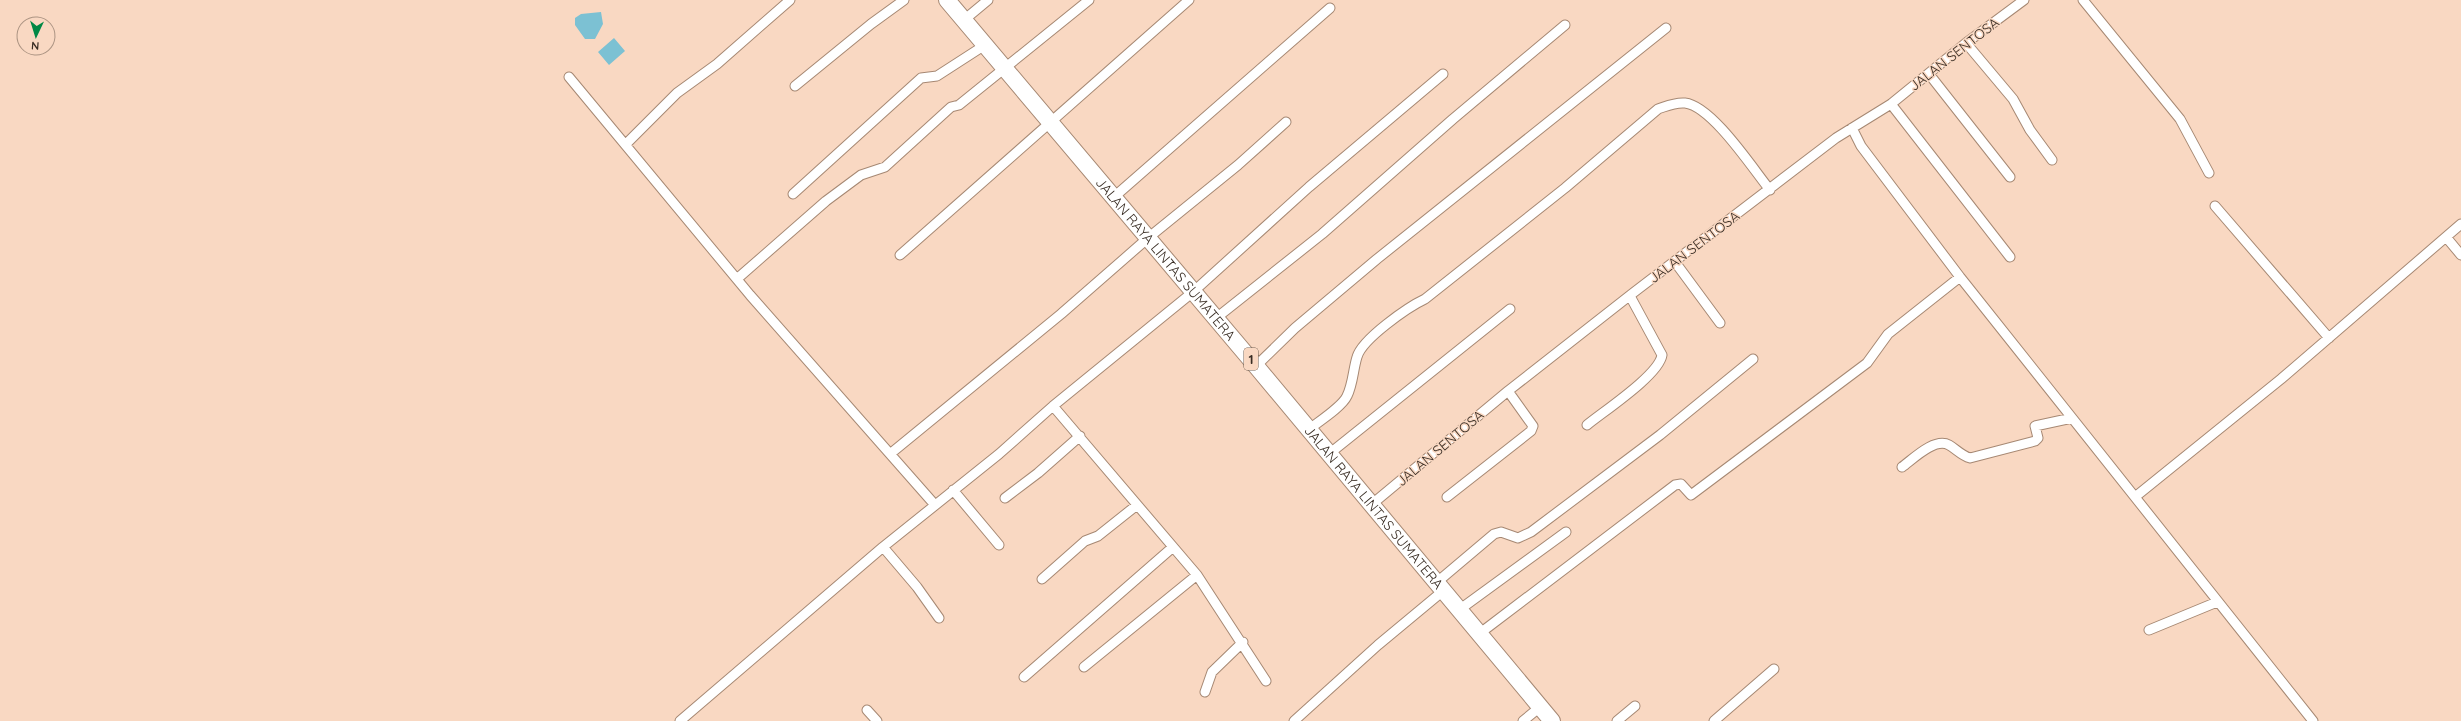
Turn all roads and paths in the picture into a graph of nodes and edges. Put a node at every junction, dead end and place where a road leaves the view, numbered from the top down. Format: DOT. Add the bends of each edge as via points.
graph roads {
  1 [pos="790,0"];
  2 [pos="904,0"];
  3 [pos="947,0"];
  4 [pos="988,0"];
  5 [pos="1089,0"];
  6 [pos="1189,0"];
  7 [pos="2024,0"];
  8 [pos="2083,0"];
  9 [pos="1330,8"];
  10 [pos="964,20"];
  11 [pos="1564,25"];
  12 [pos="1666,28"];
  13 [pos="1966,43"];
  14 [pos="985,45"];
  15 [pos="1004,68"];
  16 [pos="1444,74"];
  17 [pos="1929,74"];
  18 [pos="569,77"];
  19 [pos="795,86"];
  20 [pos="1891,104"];
  21 [pos="1050,121"];
  22 [pos="1286,122"];
  23 [pos="1852,128"];
  24 [pos="626,144"];
  25 [pos="2052,160"];
  26 [pos="2209,173"];
  27 [pos="2010,176"];
  28 [pos="1770,190"];
  29 [pos="793,194"];
  30 [pos="1114,197"];
  31 [pos="2215,206"];
  32 [pos="2461,224"];
  33 [pos="2446,237"];
  34 [pos="1148,238"];
  35 [pos="900,255"];
  36 [pos="2461,256"];
  37 [pos="2010,257"];
  38 [pos="1675,262"];
  39 [pos="1960,277"];
  40 [pos="738,278"];
  41 [pos="1193,292"];
  42 [pos="1630,296"];
  43 [pos="1510,309"];
  44 [pos="1216,319"];
  45 [pos="1720,323"];
  46 [pos="2329,338"];
  47 [pos="1753,359"];
  48 [pos="1256,366"];
  49 [pos="1508,391"];
  50 [pos="1053,406"];
  51 [pos="2072,418"];
  52 [pos="1587,425"];
  53 [pos="1308,430"];
  54 [pos="1080,436"];
  55 [pos="890,454"];
  56 [pos="1329,454"];
  57 [pos="1902,467"];
  58 [pos="954,490"];
  59 [pos="1447,497"];
  60 [pos="2135,497"];
  61 [pos="1005,498"];
  62 [pos="935,505"];
  63 [pos="1137,505"];
  64 [pos="1371,505"];
  65 [pos="1566,532"];
  66 [pos="999,545"];
  67 [pos="883,546"];
  68 [pos="1173,546"];
  69 [pos="1197,575"];
  70 [pos="1042,579"];
  71 [pos="1440,587"];
  72 [pos="2217,602"];
  73 [pos="1459,610"];
  74 [pos="939,618"];
  75 [pos="2150,630"];
  76 [pos="1479,634"];
  77 [pos="1243,642"];
  78 [pos="1084,667"];
  79 [pos="1774,670"];
  80 [pos="1024,677"];
  81 [pos="1266,681"];
  82 [pos="1205,692"];
  83 [pos="1635,706"];
  84 [pos="1540,707"];
  85 [pos="867,710"];
  86 [pos="680,721"];
  87 [pos="877,721"];
  88 [pos="1294,721"];
  89 [pos="1523,721"];
  90 [pos="1552,721"];
  91 [pos="1617,721"];
  92 [pos="1714,721"];
  93 [pos="2313,721"];
  1 -- 24 [label="street" via="717,64 677,93"];
  2 -- 19 [label="street"];
  3 -- 10 [label="highway, JALAN RAYA LINTAS SUMATERA / 1"];
  4 -- 10 [label="street"];
  5 -- 15 [label="street"];
  6 -- 21 [label="street"];
  7 -- 13 [label="street, JALAN SENTOSA"];
  8 -- 26 [label="street" via="2180,119"];
  9 -- 30 [label="street"];
  10 -- 14 [label="highway, JALAN RAYA LINTAS SUMATERA / 1"];
  11 -- 44 [label="street" via="1322,234"];
  12 -- 48 [label="street" via="1377,259 1295,328"];
  13 -- 17 [label="street, JALAN SENTOSA"];
  13 -- 25 [label="street" via="2013,99 2030,130"];
  14 -- 15 [label="highway, JALAN RAYA LINTAS SUMATERA / 1"];
  14 -- 29 [label="street" via="937,76 921,78"];
  15 -- 21 [label="highway, JALAN RAYA LINTAS SUMATERA / 1"];
  15 -- 40 [label="street" via="959,104 951,107 885,167 861,174 826,201"];
  16 -- 41 [label="street" via="1309,187"];
  17 -- 20 [label="street, JALAN SENTOSA"];
  17 -- 27 [label="street"];
  18 -- 24 [label="street"];
  20 -- 23 [label="street, JALAN SENTOSA"];
  20 -- 37 [label="street"];
  21 -- 30 [label="highway, JALAN RAYA LINTAS SUMATERA / 1"];
  21 -- 35 [label="street"];
  22 -- 34 [label="street" via="1238,165"];
  23 -- 28 [label="street, JALAN SENTOSA"];
  23 -- 39 [label="street" via="1860,146"];
  24 -- 40 [label="street"];
  28 -- 38 [label="street, JALAN SENTOSA"];
  28 -- 53 [label="street" via="1740,150 1702,111 1686,103 1674,103 1658,109 1559,192 1425,299 1405,309 1370,340 1356,358 1347,397"];
  30 -- 34 [label="highway, JALAN RAYA LINTAS SUMATERA / 1"];
  31 -- 46 [label="street"];
  32 -- 33 [label="street"];
  33 -- 36 [label="street"];
  33 -- 46 [label="street"];
  34 -- 41 [label="highway, JALAN RAYA LINTAS SUMATERA / 1"];
  34 -- 55 [label="street" via="1061,314"];
  38 -- 42 [label="street, JALAN SENTOSA"];
  38 -- 45 [label="street"];
  39 -- 51 [label="street"];
  39 -- 76 [label="street" via="1888,334 1867,363 1753,450 1691,495 1681,484 1676,485"];
  40 -- 55 [label="street" via="750,295"];
  41 -- 44 [label="highway, JALAN RAYA LINTAS SUMATERA / 1"];
  41 -- 50 [label="street"];
  42 -- 49 [label="street, JALAN SENTOSA"];
  42 -- 52 [label="street" via="1662,355 1661,362"];
  43 -- 56 [label="street"];
  44 -- 48 [label="highway, JALAN RAYA LINTAS SUMATERA / 1"];
  46 -- 60 [label="street"];
  47 -- 71 [label="street" via="1660,435 1531,532 1518,538 1500,532 1494,534"];
  48 -- 53 [label="highway, JALAN RAYA LINTAS SUMATERA / 1"];
  49 -- 59 [label="street" via="1528,416 1533,426 1531,431"];
  49 -- 64 [label="street, JALAN SENTOSA"];
  50 -- 54 [label="street"];
  50 -- 58 [label="street"];
  51 -- 57 [label="street" via="2035,426 2038,438 2036,441 1970,458 1941,443 1926,449"];
  51 -- 60 [label="street"];
  53 -- 56 [label="highway, JALAN RAYA LINTAS SUMATERA / 1"];
  54 -- 61 [label="street" via="1038,474"];
  54 -- 63 [label="street"];
  55 -- 62 [label="street"];
  56 -- 64 [label="highway, JALAN RAYA LINTAS SUMATERA / 1"];
  58 -- 62 [label="street"];
  58 -- 66 [label="street"];
  60 -- 72 [label="street"];
  62 -- 67 [label="street"];
  63 -- 68 [label="street"];
  63 -- 70 [label="street" via="1098,536 1085,541"];
  64 -- 71 [label="highway, JALAN RAYA LINTAS SUMATERA / 1"];
  65 -- 73 [label="street"];
  67 -- 74 [label="street"];
  67 -- 86 [label="street"];
  68 -- 69 [label="street"];
  68 -- 80 [label="street"];
  69 -- 77 [label="street"];
  69 -- 78 [label="street"];
  71 -- 73 [label="highway, JALAN RAYA LINTAS SUMATERA / 1"];
  71 -- 88 [label="street"];
  72 -- 75 [label="street"];
  72 -- 93 [label="street"];
  73 -- 76 [label="highway, JALAN RAYA LINTAS SUMATERA / 1"];
  76 -- 84 [label="highway, JALAN RAYA LINTAS SUMATERA / 1"];
  77 -- 81 [label="street"];
  77 -- 82 [label="street" via="1212,672"];
  79 -- 92 [label="street"];
  83 -- 91 [label="street"];
  84 -- 89 [label="street"];
  84 -- 90 [label="highway, JALAN RAYA LINTAS SUMATERA / 1"];
  85 -- 87 [label="street"];
}
